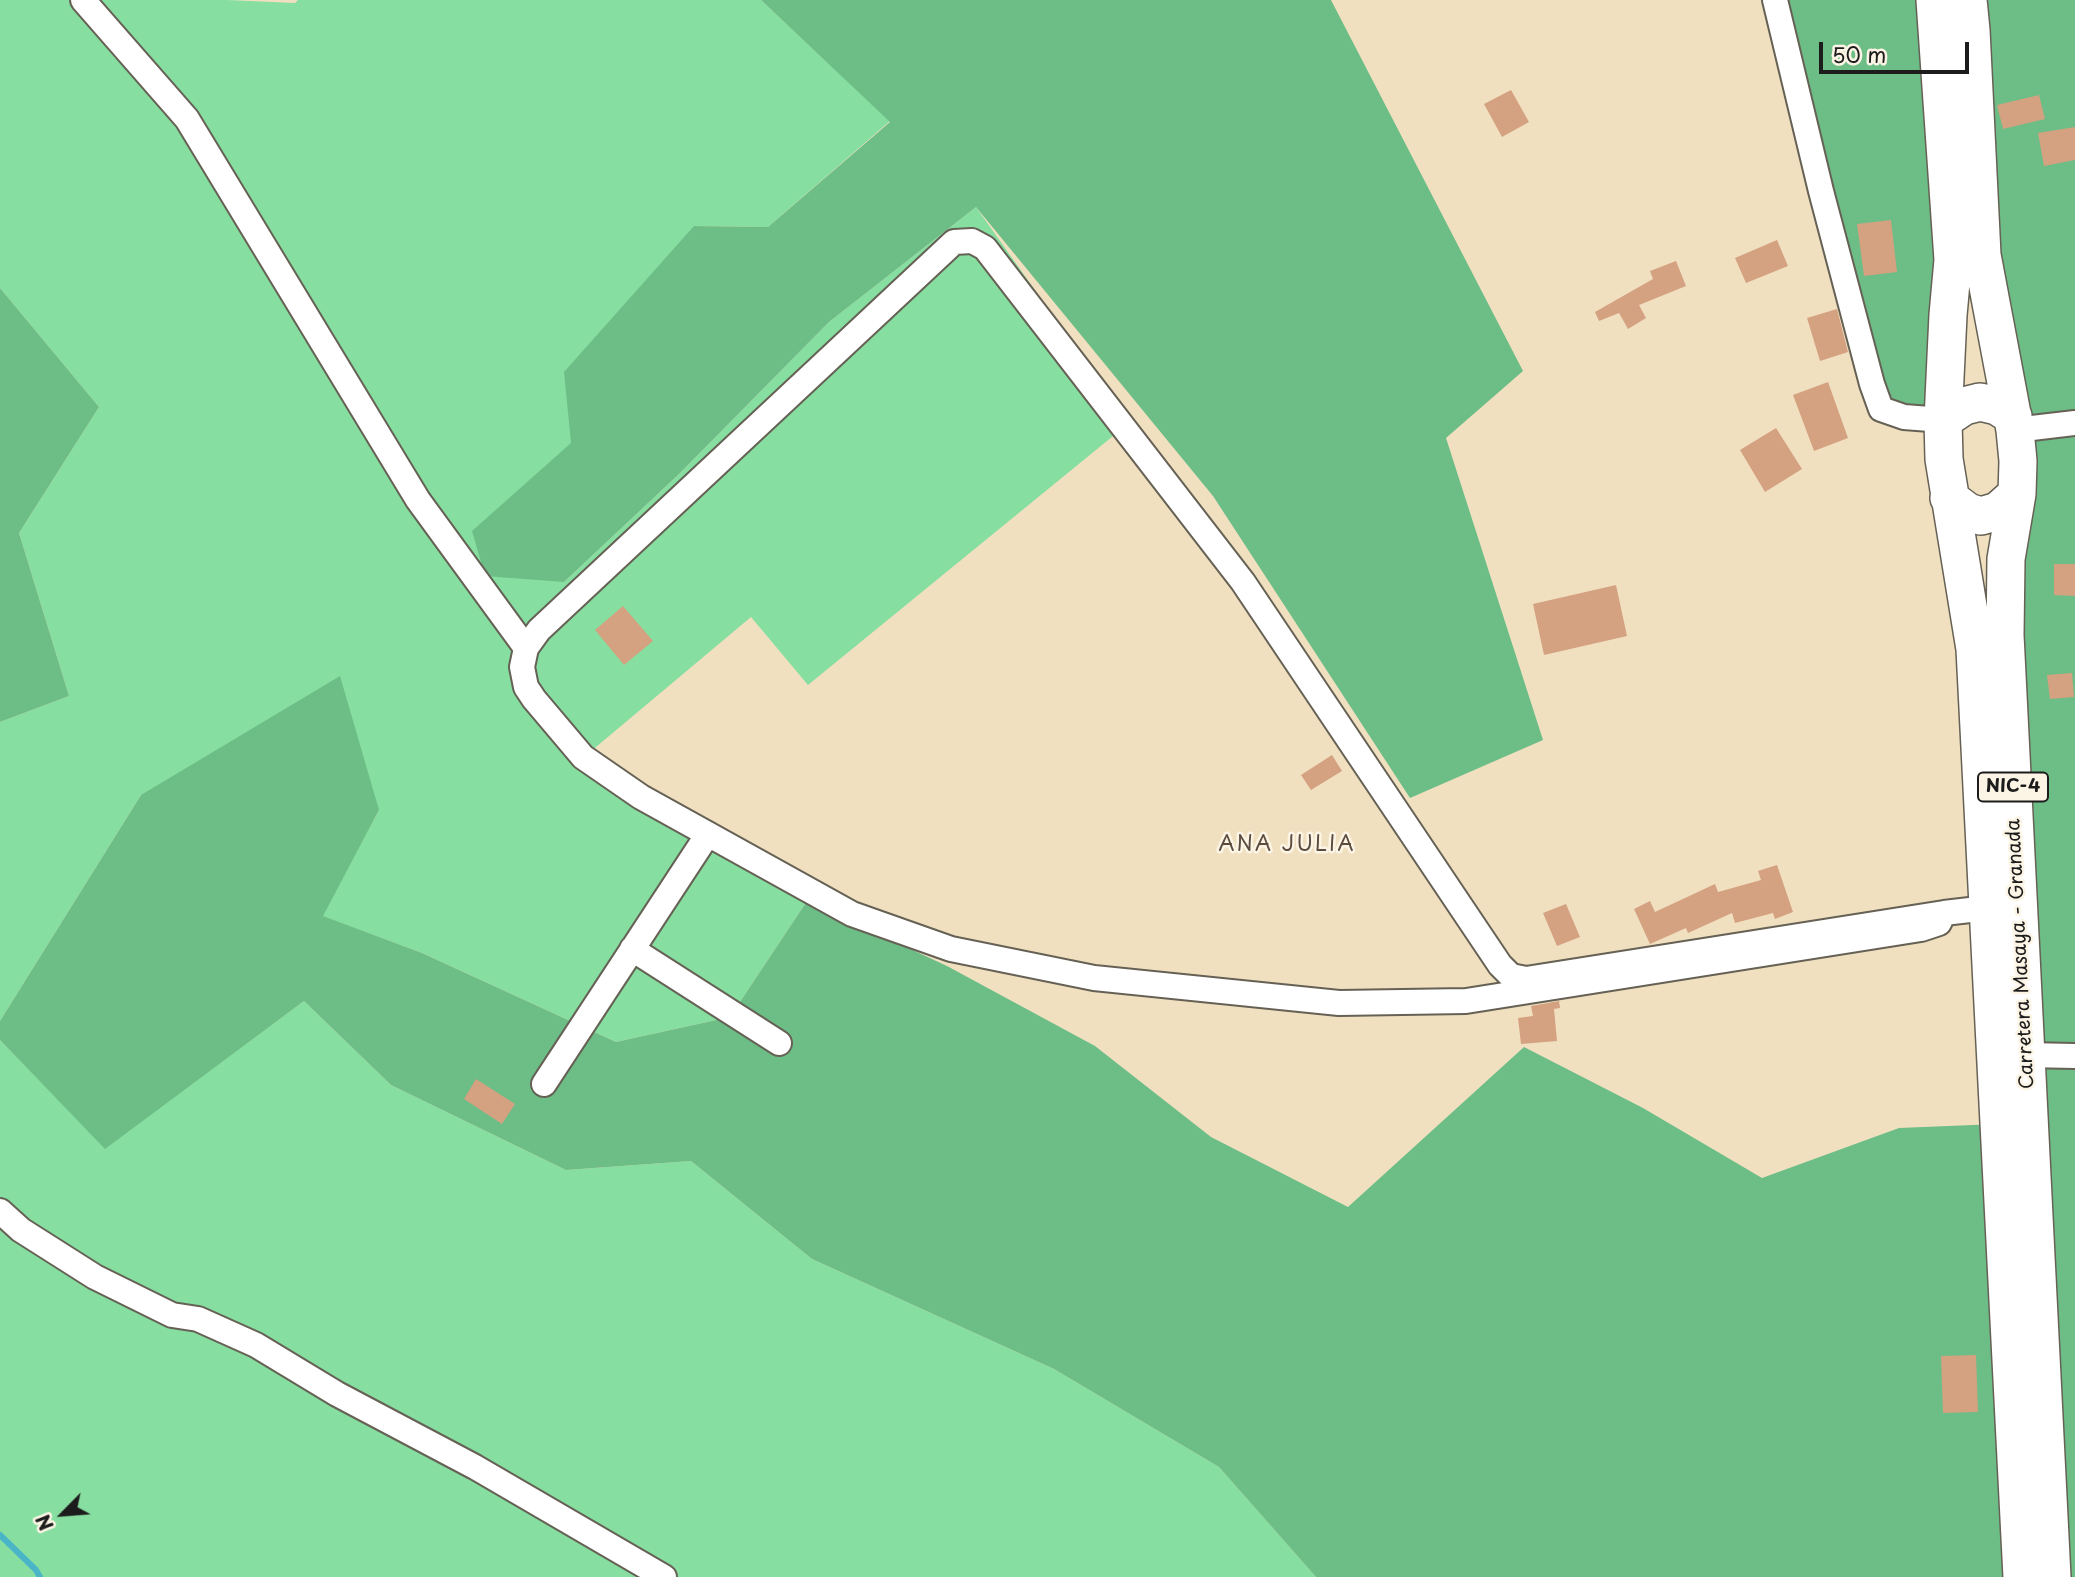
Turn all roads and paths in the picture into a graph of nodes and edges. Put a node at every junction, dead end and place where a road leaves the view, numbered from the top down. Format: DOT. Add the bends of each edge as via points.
graph roads {
  1 [pos="83,0"];
  2 [pos="1776,0"];
  3 [pos="1935,0"];
  4 [pos="1968,0"];
  5 [pos="1943,420"];
  6 [pos="2014,423"];
  7 [pos="2075,423"];
  8 [pos="2017,494"];
  9 [pos="1949,498"];
  10 [pos="526,648"];
  11 [pos="708,834"];
  12 [pos="1987,908"];
  13 [pos="1944,913"];
  14 [pos="632,949"];
  15 [pos="779,1043"];
  16 [pos="2025,1055"];
  17 [pos="2075,1056"];
  18 [pos="544,1084"];
  19 [pos="0,1211"];
  20 [pos="664,1577"];
  21 [pos="2021,1577"];
  22 [pos="2052,1577"];
  1 -- 10 [label="street" via="187,118 418,500"];
  2 -- 5 [label="street" via="1821,191 1881,409"];
  3 -- 5 [label="highway, Carretera Masaya - Granada / NIC-4" via="1953,260"];
  4 -- 6 [label="highway, Carretera Masaya - Granada / NIC-4" via="1982,255"];
  5 -- 6 [label="highway" via="1980,402 1997,406"];
  5 -- 9 [label="highway, Carretera Masaya - Granada / NIC-4"];
  6 -- 7 [label="street"];
  6 -- 8 [label="highway, Carretera Masaya - Granada / NIC-4"];
  8 -- 9 [label="highway" via="1998,511 1981,516"];
  8 -- 16 [label="highway, Carretera Masaya - Granada / NIC-4" via="2006,559 2005,635"];
  9 -- 12 [label="highway, Carretera Masaya - Granada / NIC-4" via="1975,649"];
  10 -- 11 [label="street" via="522,667 526,687 583,757 641,797"];
  10 -- 13 [label="street" via="539,630 948,247 972,241 985,248 1243,582 1511,976 1526,979"];
  11 -- 13 [label="street" via="852,914 951,948 1094,978 1339,1003 1466,1001 1921,929 1939,923"];
  11 -- 14 [label="street"];
  12 -- 13 [label="street"];
  12 -- 21 [label="highway, Carretera Masaya - Granada / NIC-4"];
  14 -- 15 [label="street"];
  14 -- 18 [label="street"];
  16 -- 17 [label="street"];
  16 -- 22 [label="highway, Carretera Masaya - Granada / NIC-4"];
  19 -- 20 [label="street" via="21,1230 95,1277 172,1315 198,1319 256,1345"];
}
